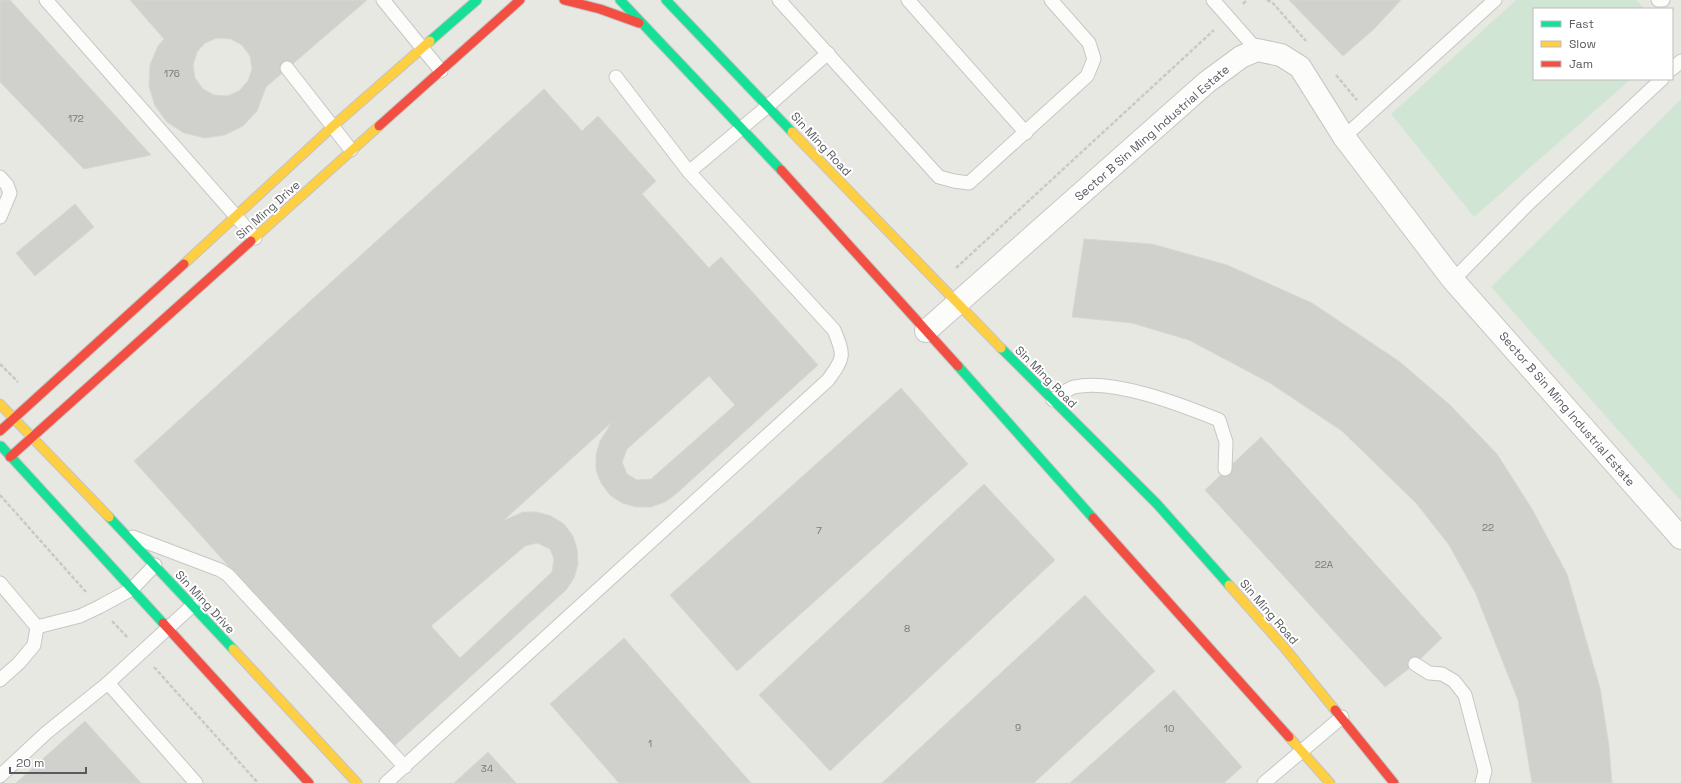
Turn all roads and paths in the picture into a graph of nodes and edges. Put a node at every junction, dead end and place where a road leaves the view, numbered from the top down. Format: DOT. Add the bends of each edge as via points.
graph roads {
  1 [pos="46,0"];
  2 [pos="383,0"];
  3 [pos="477,0"];
  4 [pos="564,0"];
  5 [pos="620,0"];
  6 [pos="666,0"];
  7 [pos="779,0"];
  8 [pos="908,0"];
  9 [pos="1050,0"];
  10 [pos="1213,0"];
  11 [pos="1247,0"];
  12 [pos="1495,0"];
  13 [pos="1658,0"];
  14 [pos="1663,0"];
  15 [pos="520,3"];
  16 [pos="1227,18"];
  17 [pos="644,25"];
  18 [pos="423,48"];
  19 [pos="1258,50"];
  20 [pos="828,54"];
  21 [pos="1681,61"];
  22 [pos="287,68"];
  23 [pos="1673,68"];
  24 [pos="441,70"];
  25 [pos="616,77"];
  26 [pos="1661,80"];
  27 [pos="768,106"];
  28 [pos="332,127"];
  29 [pos="741,128"];
  30 [pos="1026,133"];
  31 [pos="1344,137"];
  32 [pos="351,150"];
  33 [pos="689,172"];
  34 [pos="0,178"];
  35 [pos="0,216"];
  36 [pos="236,218"];
  37 [pos="255,238"];
  38 [pos="1453,280"];
  39 [pos="938,284"];
  40 [pos="956,304"];
  41 [pos="926,331"];
  42 [pos="0,364"];
  43 [pos="21,386"];
  44 [pos="1053,400"];
  45 [pos="0,404"];
  46 [pos="12,418"];
  47 [pos="0,431"];
  48 [pos="32,439"];
  49 [pos="0,446"];
  50 [pos="10,457"];
  51 [pos="1225,469"];
  52 [pos="125,534"];
  53 [pos="1681,538"];
  54 [pos="155,565"];
  55 [pos="0,583"];
  56 [pos="132,589"];
  57 [pos="192,606"];
  58 [pos="37,626"];
  59 [pos="168,628"];
  60 [pos="1414,664"];
  61 [pos="0,680"];
  62 [pos="108,683"];
  63 [pos="1342,717"];
  64 [pos="1300,750"];
  65 [pos="405,767"];
  66 [pos="0,776"];
  67 [pos="196,783"];
  68 [pos="309,783"];
  69 [pos="357,783"];
  70 [pos="386,783"];
  71 [pos="1264,783"];
  72 [pos="1330,783"];
  73 [pos="1394,783"];
  74 [pos="1482,783"];
  1 -- 36 [label="lane"];
  2 -- 18 [label="lane"];
  3 -- 18 [label="street, Sin Ming Drive"];
  4 -- 17 [label="street" via="600,9"];
  5 -- 17 [label="street"];
  6 -- 27 [label="street, Sin Ming Road"];
  7 -- 20 [label="lane"];
  8 -- 30 [label="lane"];
  9 -- 30 [label="lane" via="1089,43 1094,59 1087,76"];
  10 -- 16 [label="lane"];
  11 -- 16 [label="path"];
  12 -- 31 [label="lane"];
  13 -- 14 [label="lane"];
  15 -- 24 [label="street, Sin Ming Drive"];
  16 -- 19 [label="lane"];
  16 -- 39 [label="path"];
  17 -- 29 [label="street"];
  18 -- 24 [label="lane"];
  18 -- 28 [label="street, Sin Ming Drive"];
  19 -- 31 [label="street, Sector B Sin Ming Industrial Estate" via="1281,55 1300,67"];
  19 -- 40 [label="street, Sector B Sin Ming Industrial Estate" via="1241,57 1207,82"];
  20 -- 27 [label="lane"];
  20 -- 30 [label="lane" via="939,177 969,183"];
  21 -- 23 [label="lane"];
  22 -- 28 [label="lane"];
  24 -- 32 [label="street, Sin Ming Drive"];
  25 -- 33 [label="lane"];
  26 -- 38 [label="lane" via="1529,204"];
  27 -- 29 [label="lane"];
  27 -- 39 [label="street, Sin Ming Road"];
  28 -- 32 [label="lane"];
  28 -- 36 [label="street, Sin Ming Drive"];
  29 -- 33 [label="lane"];
  29 -- 41 [label="street" via="814,205"];
  31 -- 38 [label="street, Sector B Sin Ming Industrial Estate"];
  32 -- 37 [label="street, Sin Ming Drive"];
  33 -- 65 [label="lane" via="834,330 840,345 841,361 828,380"];
  34 -- 35 [label="lane" via="10,193"];
  36 -- 37 [label="lane"];
  36 -- 46 [label="street, Sin Ming Drive"];
  37 -- 48 [label="street, Sin Ming Drive"];
  38 -- 53 [label="street, Sector B Sin Ming Industrial Estate"];
  39 -- 40 [label="street, Sin Ming Road"];
  40 -- 41 [label="street, Sector B Sin Ming Industrial Estate"];
  40 -- 44 [label="street, Sin Ming Road"];
  41 -- 64 [label="street"];
  42 -- 43 [label="path"];
  44 -- 51 [label="lane" via="1073,387 1105,386 1182,405 1219,420 1226,442"];
  44 -- 63 [label="street, Sin Ming Road" via="1157,504 1284,646"];
  45 -- 46 [label="street, Sin Ming Drive"];
  46 -- 47 [label="street, Sin Ming Drive"];
  46 -- 48 [label="street, Sin Ming Drive"];
  48 -- 50 [label="street, Sin Ming Drive"];
  48 -- 52 [label="street, Sin Ming Drive"];
  49 -- 50 [label="street"];
  50 -- 56 [label="street"];
  52 -- 54 [label="street, Sin Ming Drive"];
  52 -- 65 [label="lane" via="228,575"];
  54 -- 56 [label="lane"];
  54 -- 57 [label="street, Sin Ming Drive"];
  55 -- 58 [label="lane"];
  56 -- 58 [label="lane" via="80,616"];
  56 -- 59 [label="street"];
  57 -- 59 [label="lane"];
  57 -- 69 [label="street, Sin Ming Drive"];
  58 -- 61 [label="lane" via="34,645 20,664"];
  59 -- 62 [label="lane"];
  59 -- 68 [label="street"];
  60 -- 74 [label="lane" via="1429,674 1442,674 1454,681 1465,695 1484,771"];
  62 -- 66 [label="lane" via="46,733"];
  62 -- 67 [label="lane"];
  63 -- 64 [label="lane"];
  63 -- 73 [label="street, Sin Ming Road"];
  64 -- 71 [label="lane"];
  64 -- 72 [label="street"];
  65 -- 70 [label="lane"];
}
